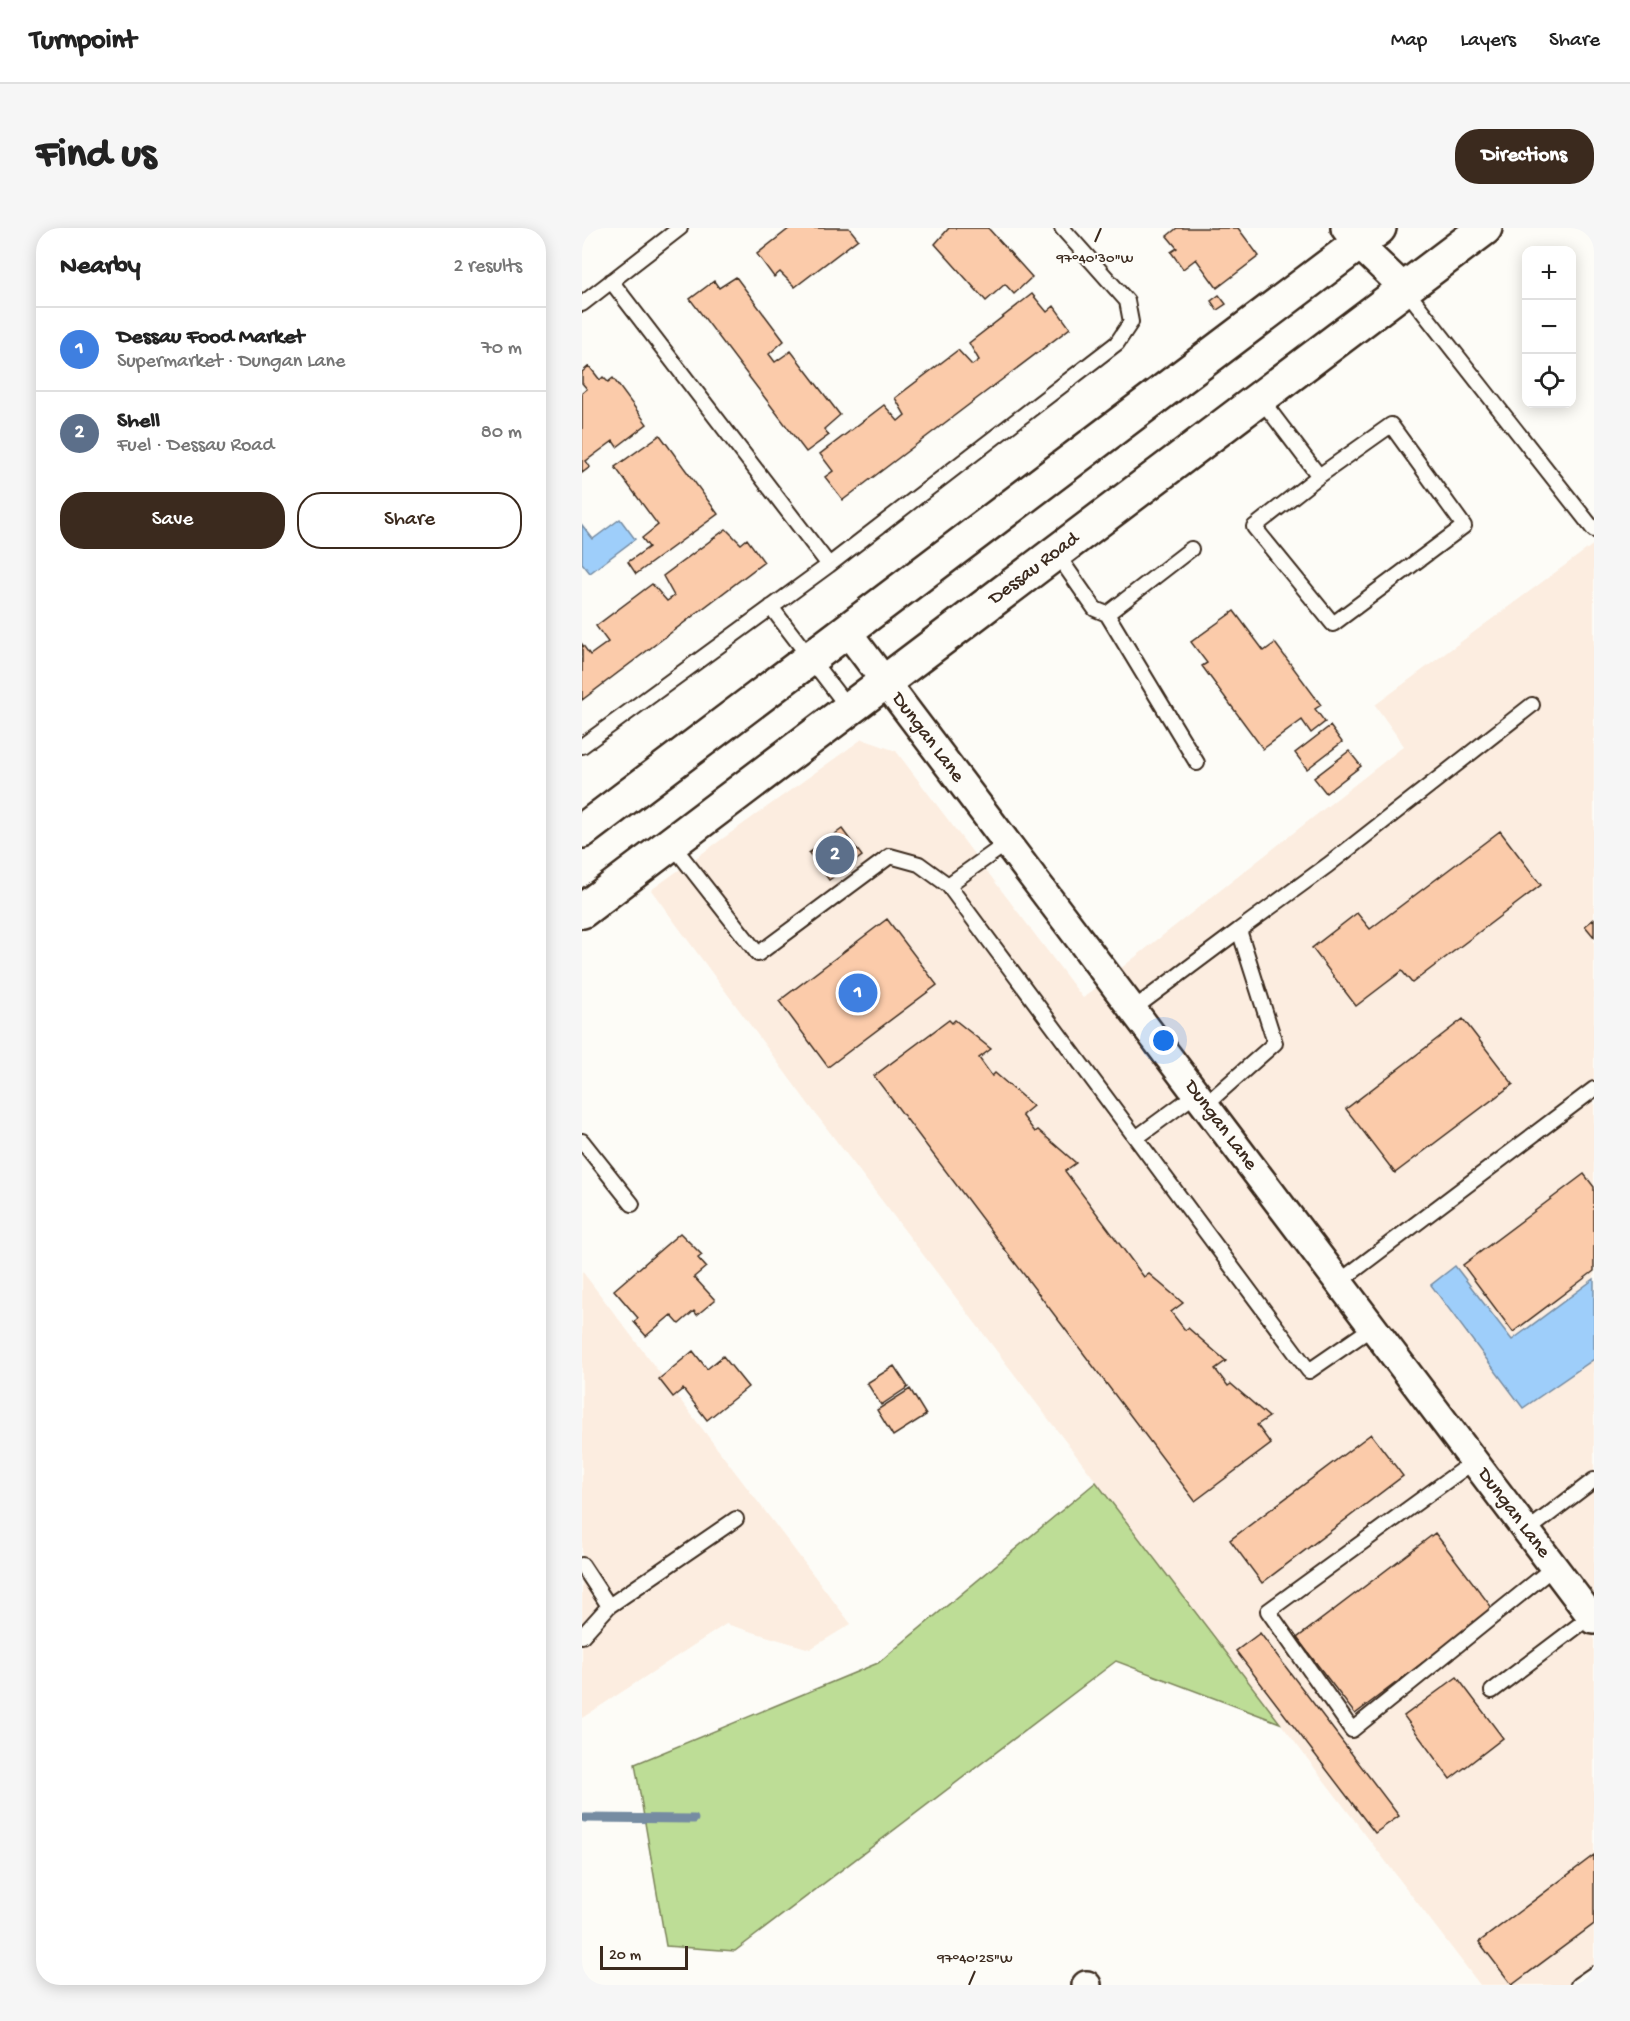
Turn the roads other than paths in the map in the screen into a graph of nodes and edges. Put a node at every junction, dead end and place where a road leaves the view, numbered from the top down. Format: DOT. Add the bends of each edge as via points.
graph roads {
  1 [pos="680,228"];
  2 [pos="1062,228"];
  3 [pos="1485,228"];
  4 [pos="1361,233"];
  5 [pos="611,281"];
  6 [pos="1405,289"];
  7 [pos="582,304"];
  8 [pos="1260,398"];
  9 [pos="1319,476"];
  10 [pos="1591,520"];
  11 [pos="1191,549"];
  12 [pos="1056,553"];
  13 [pos="829,565"];
  14 [pos="771,607"];
  15 [pos="1107,614"];
  16 [pos="846,630"];
  17 [pos="810,658"];
  18 [pos="885,683"];
  19 [pos="1532,705"];
  20 [pos="849,709"];
  21 [pos="582,746"];
  22 [pos="1197,763"];
  23 [pos="582,831"];
  24 [pos="671,843"];
  25 [pos="1007,843"];
  26 [pos="948,885"];
  27 [pos="582,910"];
  28 [pos="1239,930"];
  29 [pos="1132,1010"];
  30 [pos="1594,1089"];
  31 [pos="1201,1100"];
  32 [pos="1136,1138"];
  33 [pos="582,1141"];
  34 [pos="632,1204"];
  35 [pos="1339,1282"];
  36 [pos="1372,1327"];
  37 [pos="1474,1461"];
  38 [pos="1594,1480"];
  39 [pos="736,1519"];
  40 [pos="1527,1531"];
  41 [pos="582,1565"];
  42 [pos="1554,1567"];
  43 [pos="609,1606"];
  44 [pos="1592,1618"];
  45 [pos="582,1636"];
  46 [pos="1492,1691"];
  47 [pos="1594,1974"];
  48 [pos="1578,1985"];
  1 -- 5 [label="lane"];
  2 -- 13 [label="lane" via="1127,301 1131,322 1117,343"];
  3 -- 6 [label="main road, Dessau Road"];
  4 -- 6 [label="street"];
  4 -- 16 [label="main road"];
  5 -- 7 [label="lane"];
  5 -- 13 [label="lane"];
  6 -- 8 [label="main road, Dessau Road"];
  6 -- 10 [label="lane"];
  8 -- 9 [label="lane"];
  8 -- 12 [label="main road, Dessau Road"];
  9 -- 9 [label="lane" via="1254,527 1333,624 1464,526 1391,425"];
  11 -- 15 [label="lane"];
  12 -- 15 [label="lane" via="1095,609"];
  12 -- 18 [label="main road, Dessau Road"];
  13 -- 14 [label="lane"];
  14 -- 17 [label="lane"];
  14 -- 21 [label="lane"];
  15 -- 22 [label="lane"];
  16 -- 17 [label="main road"];
  16 -- 18 [label="street, Dungan Lane"];
  17 -- 20 [label="lane"];
  17 -- 23 [label="main road"];
  18 -- 20 [label="main road, Dessau Road"];
  18 -- 25 [label="street, Dungan Lane"];
  19 -- 28 [label="lane"];
  20 -- 24 [label="main road, Dessau Road"];
  24 -- 26 [label="lane" via="758,954 890,856 919,864"];
  24 -- 27 [label="main road, Dessau Road"];
  25 -- 26 [label="lane"];
  25 -- 29 [label="street, Dungan Lane"];
  26 -- 32 [label="lane"];
  28 -- 29 [label="lane"];
  28 -- 31 [label="lane" via="1275,1043"];
  29 -- 31 [label="street, Dungan Lane"];
  30 -- 35 [label="lane"];
  31 -- 32 [label="lane"];
  31 -- 35 [label="street, Dungan Lane"];
  32 -- 36 [label="lane" via="1309,1371"];
  33 -- 34 [label="lane"];
  35 -- 36 [label="street, Dungan Lane"];
  36 -- 37 [label="street, Dungan Lane"];
  37 -- 40 [label="street, Dungan Lane"];
  37 -- 42 [label="lane" via="1268,1611 1353,1730"];
  38 -- 40 [label="lane"];
  39 -- 43 [label="lane"];
  40 -- 42 [label="street, Dungan Lane"];
  41 -- 43 [label="lane"];
  42 -- 44 [label="street, Dungan Lane"];
  43 -- 45 [label="lane"];
  44 -- 46 [label="lane"];
  47 -- 48 [label="lane"];
}
